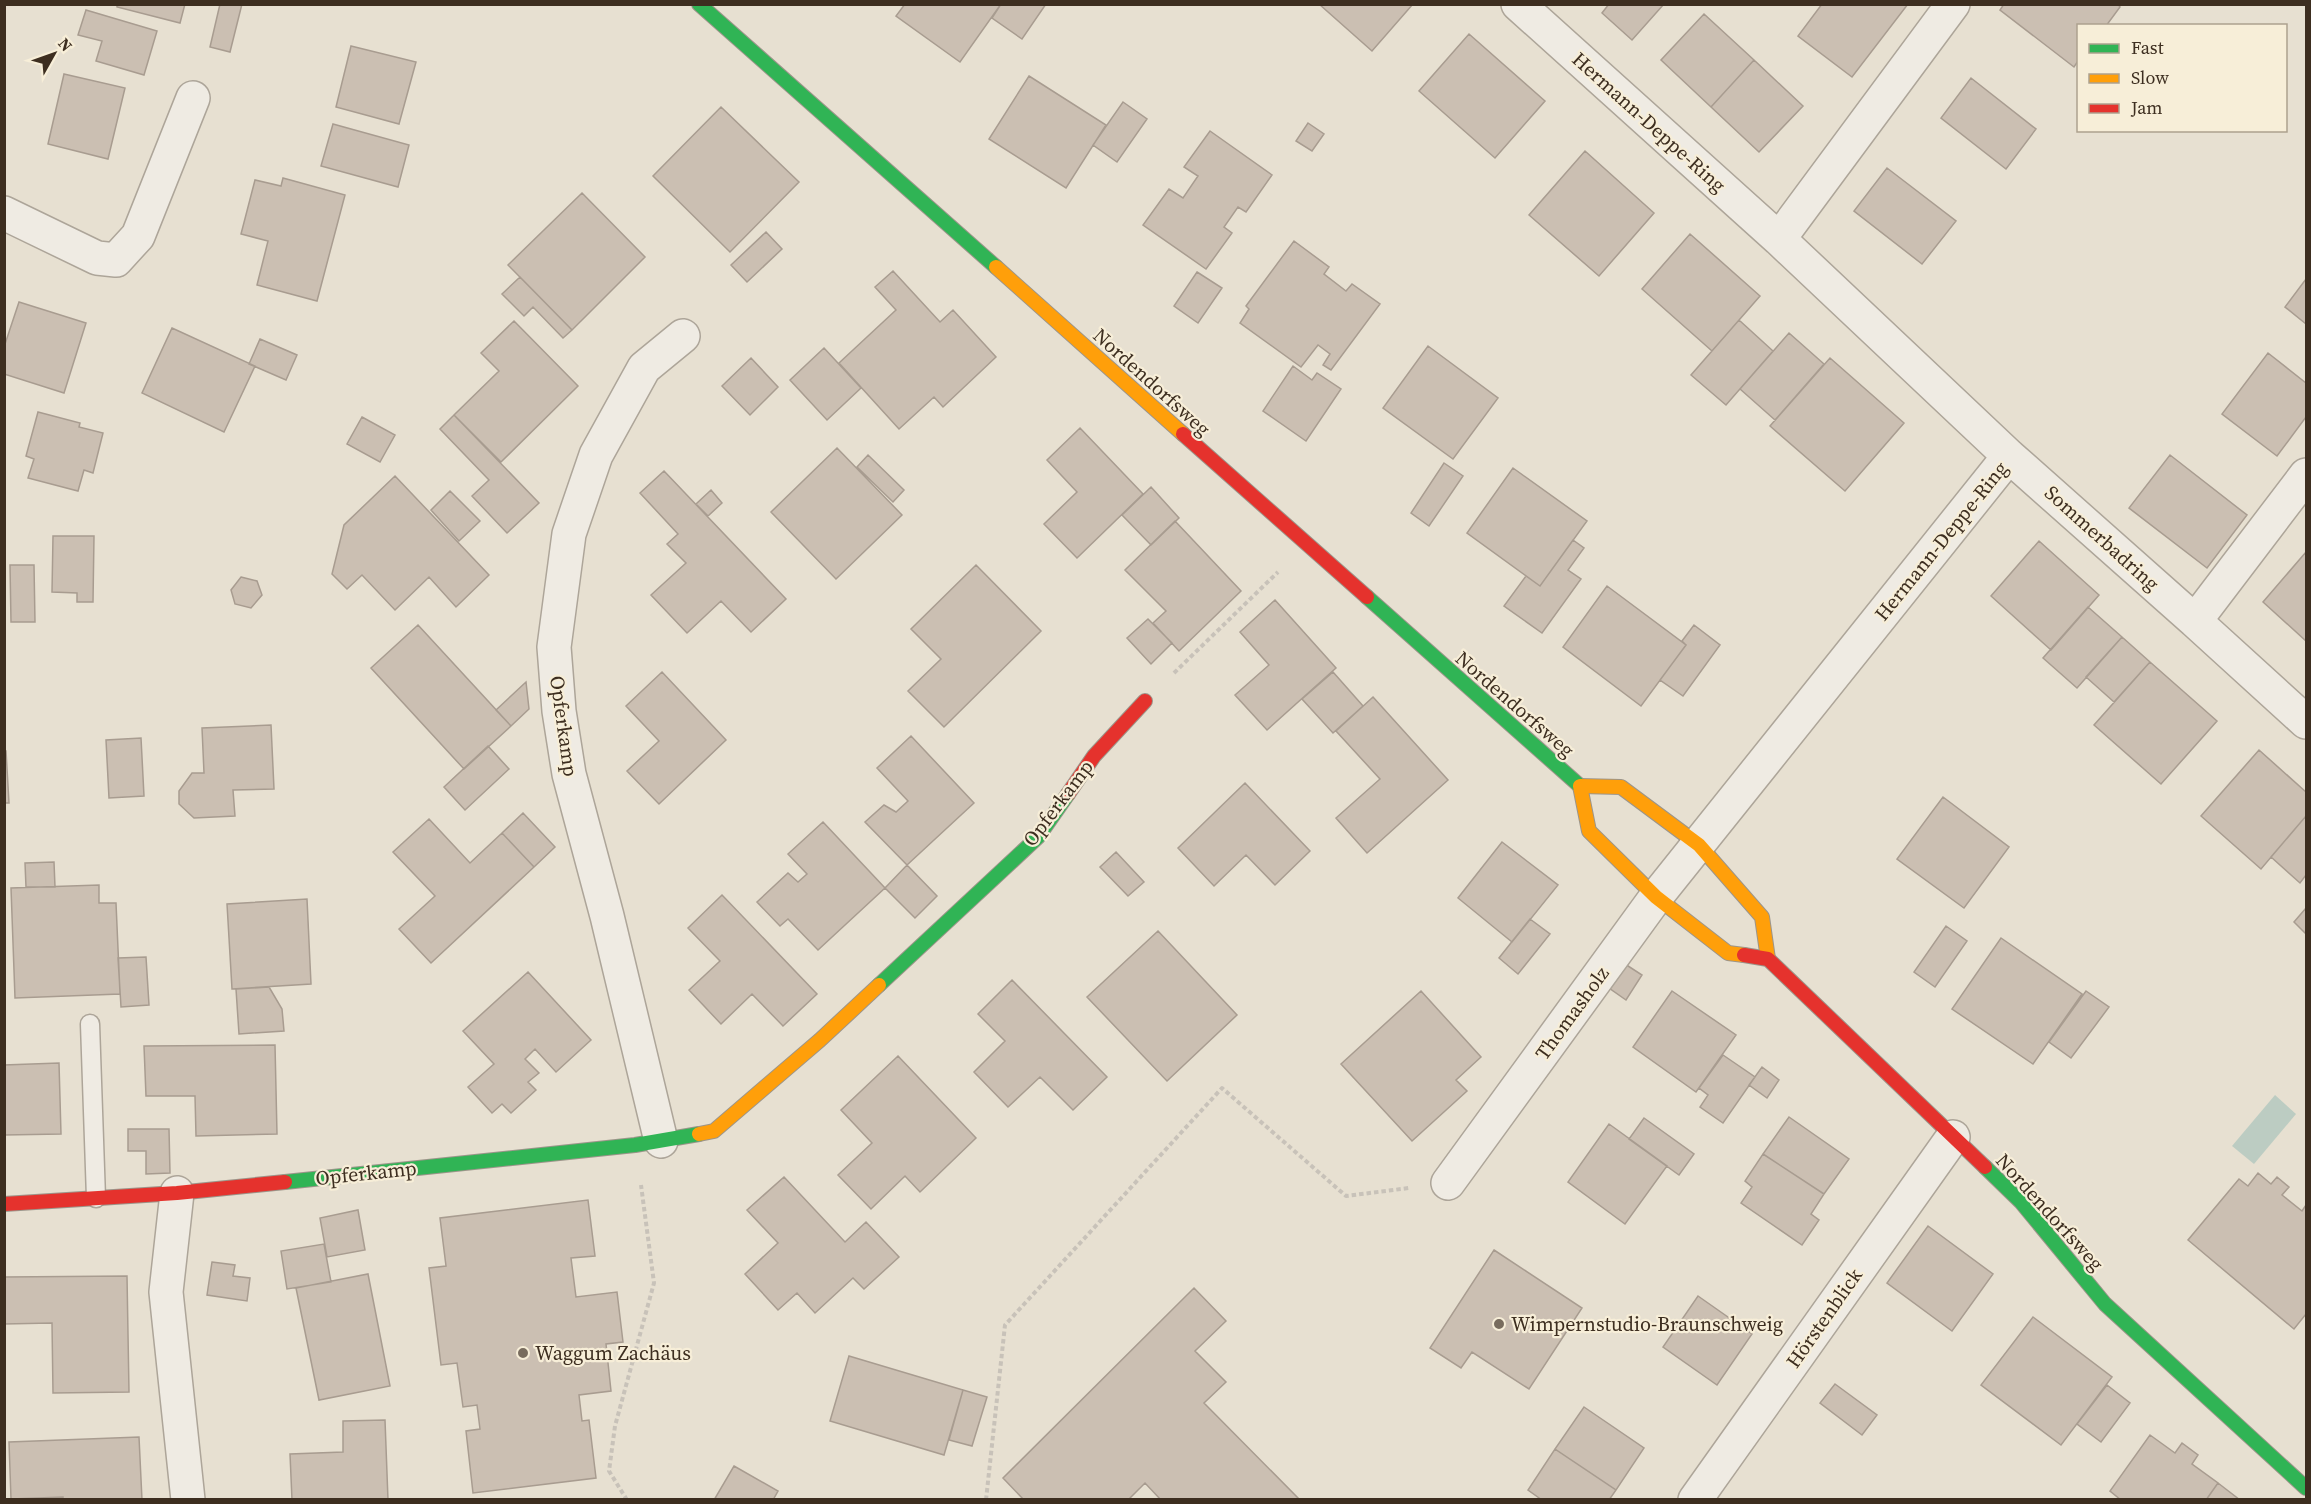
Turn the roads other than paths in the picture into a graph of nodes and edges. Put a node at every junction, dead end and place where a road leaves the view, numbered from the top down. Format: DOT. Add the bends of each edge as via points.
graph roads {
  1 [pos="699,4"];
  2 [pos="1518,4"];
  3 [pos="1953,4"];
  4 [pos="193,98"];
  5 [pos="4,213"];
  6 [pos="1779,239"];
  7 [pos="683,336"];
  8 [pos="2009,456"];
  9 [pos="2307,475"];
  10 [pos="2195,621"];
  11 [pos="1145,701"];
  12 [pos="2307,722"];
  13 [pos="1580,786"];
  14 [pos="1699,845"];
  15 [pos="1656,897"];
  16 [pos="1768,959"];
  17 [pos="90,1024"];
  18 [pos="1953,1137"];
  19 [pos="648,1143"];
  20 [pos="1448,1183"];
  21 [pos="177,1192"];
  22 [pos="96,1198"];
  23 [pos="4,1204"];
  24 [pos="2307,1488"];
  25 [pos="188,1500"];
  26 [pos="1695,1500"];
  1 -- 13 [label="street, Nordendorfsweg"];
  2 -- 6 [label="street, Hermann-Deppe-Ring"];
  3 -- 6 [label="street"];
  4 -- 5 [label="street" via="138,236 116,260 97,258"];
  6 -- 8 [label="street, Hermann-Deppe-Ring"];
  7 -- 19 [label="street, Opferkamp" via="644,369 596,455 569,534 554,648 569,774 607,916"];
  8 -- 10 [label="street, Sommerbadring"];
  8 -- 14 [label="street, Hermann-Deppe-Ring"];
  9 -- 10 [label="street"];
  10 -- 12 [label="street, Sommerbadring"];
  11 -- 19 [label="street, Opferkamp" via="1094,756 1038,837 820,1040 714,1131"];
  13 -- 14 [label="street" via="1621,787"];
  13 -- 15 [label="street" via="1589,831"];
  14 -- 15 [label="street, Thomasholz"];
  14 -- 16 [label="street" via="1762,917"];
  15 -- 16 [label="street" via="1728,953"];
  15 -- 20 [label="street, Thomasholz"];
  16 -- 18 [label="street, Nordendorfsweg"];
  17 -- 22 [label="lane"];
  18 -- 24 [label="street, Nordendorfsweg" via="2021,1202 2105,1305"];
  18 -- 26 [label="street, Hörstenblick"];
  19 -- 21 [label="street, Opferkamp"];
  21 -- 22 [label="street, Opferkamp"];
  21 -- 25 [label="street" via="166,1292"];
  22 -- 23 [label="street, Opferkamp"];
}
